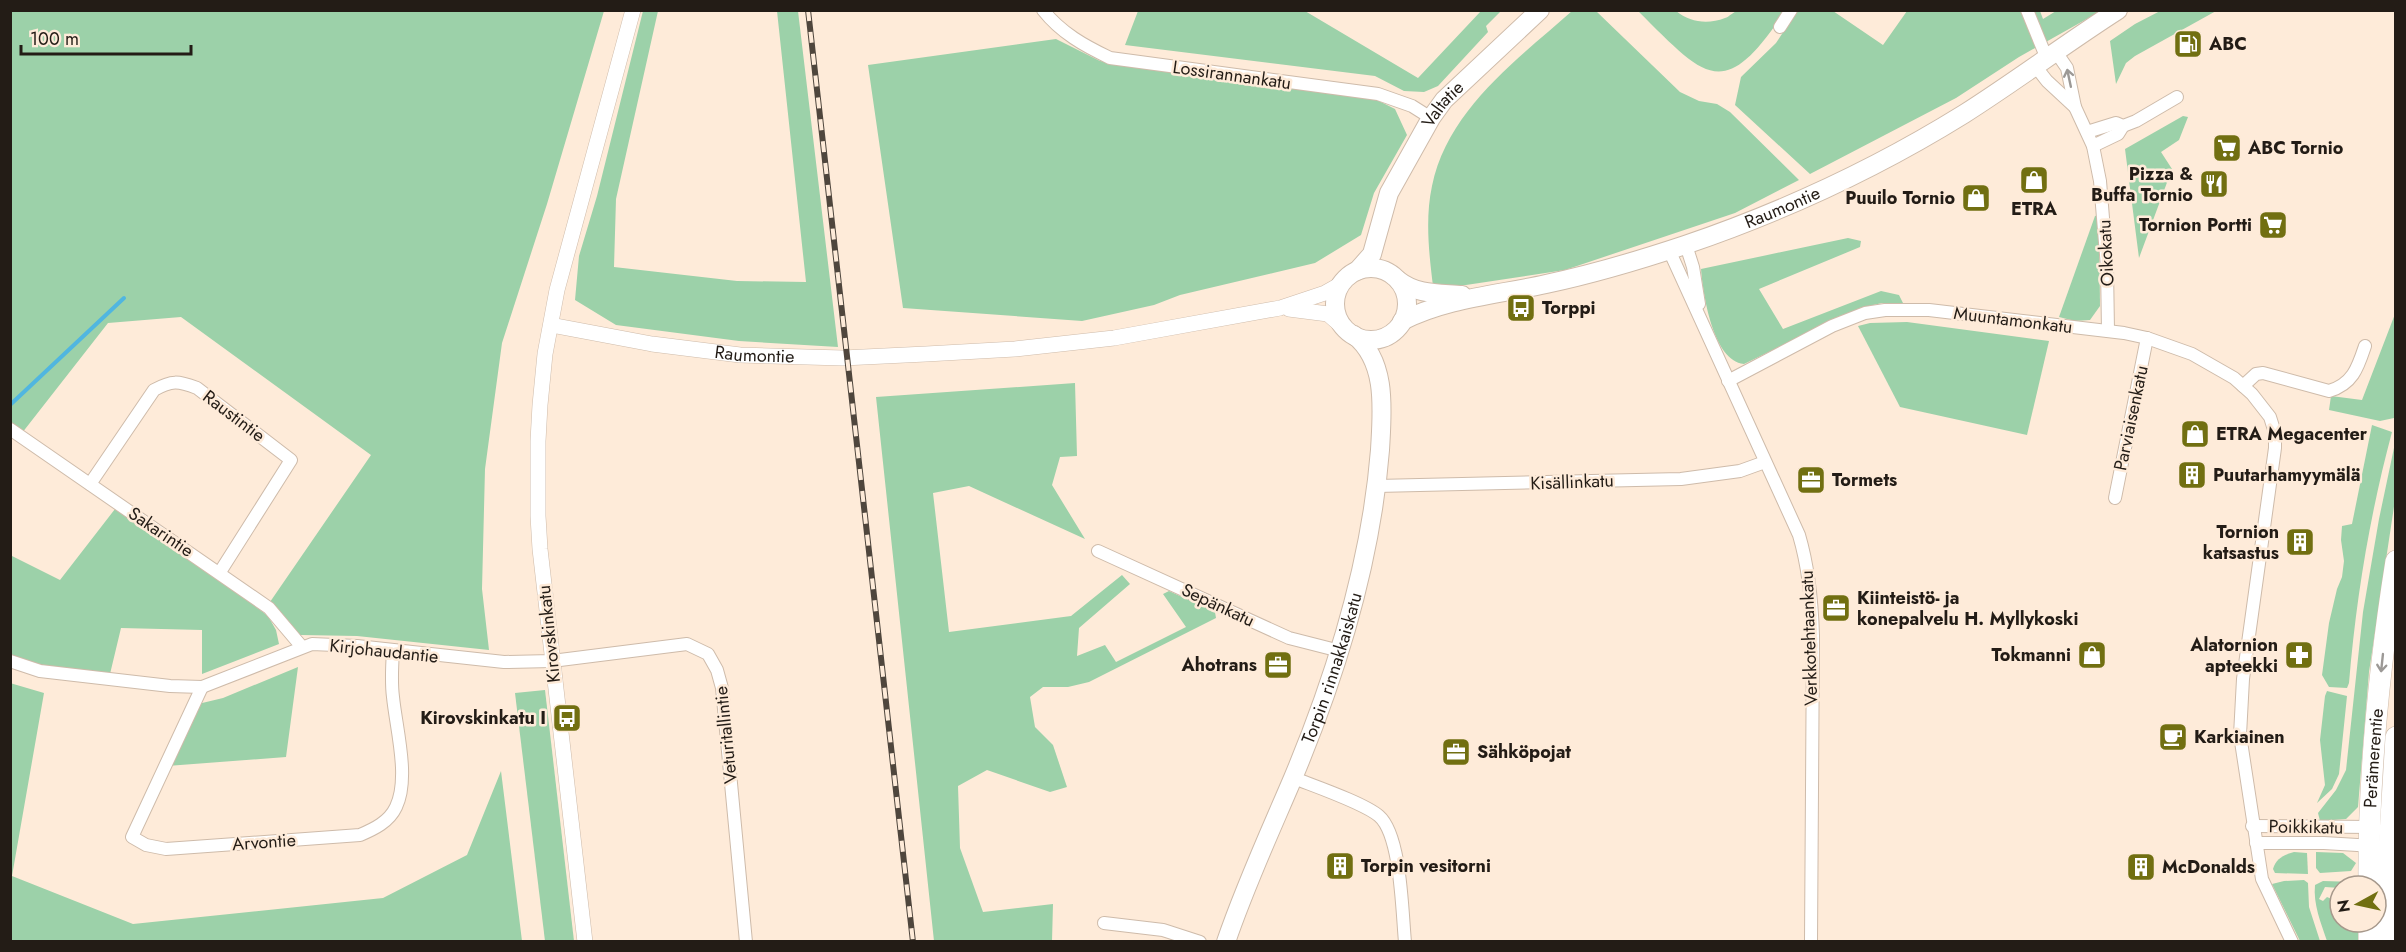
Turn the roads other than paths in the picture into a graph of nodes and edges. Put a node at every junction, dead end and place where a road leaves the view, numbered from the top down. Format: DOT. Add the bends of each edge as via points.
graph roads {
  1 [pos="633,10"];
  2 [pos="1043,10"];
  3 [pos="1540,10"];
  4 [pos="1791,10"];
  5 [pos="2027,10"];
  6 [pos="2118,10"];
  7 [pos="1780,27"];
  8 [pos="2046,59"];
  9 [pos="2177,97"];
  10 [pos="2075,107"];
  11 [pos="1431,118"];
  12 [pos="2123,126"];
  13 [pos="2087,132"];
  14 [pos="2093,146"];
  15 [pos="1382,222"];
  16 [pos="1677,247"];
  17 [pos="1357,270"];
  18 [pos="1393,276"];
  19 [pos="1341,284"];
  20 [pos="1478,296"];
  21 [pos="1280,308"];
  22 [pos="551,325"];
  23 [pos="1399,326"];
  24 [pos="1349,331"];
  25 [pos="2108,331"];
  26 [pos="2147,338"];
  27 [pos="2365,346"];
  28 [pos="1380,381"];
  29 [pos="1728,381"];
  30 [pos="2242,386"];
  31 [pos="10,429"];
  32 [pos="1765,462"];
  33 [pos="90,484"];
  34 [pos="1377,486"];
  35 [pos="2115,498"];
  36 [pos="1098,551"];
  37 [pos="2396,561"];
  38 [pos="220,572"];
  39 [pos="302,647"];
  40 [pos="393,651"];
  41 [pos="1340,651"];
  42 [pos="10,661"];
  43 [pos="552,661"];
  44 [pos="202,687"];
  45 [pos="2396,737"];
  46 [pos="1294,777"];
  47 [pos="2252,826"];
  48 [pos="2369,836"];
  49 [pos="2393,837"];
  50 [pos="2256,843"];
  51 [pos="2369,874"];
  52 [pos="1104,922"];
  53 [pos="585,942"];
  54 [pos="746,942"];
  55 [pos="1200,942"];
  56 [pos="1226,942"];
  57 [pos="1406,942"];
  58 [pos="1811,942"];
  59 [pos="2292,942"];
  60 [pos="2389,942"];
  1 -- 22 [label="street" via="557,290"];
  2 -- 11 [label="street, Lossirannankatu" via="1078,42 1110,58 1378,94 1412,106"];
  3 -- 11 [label="main road, Valtatie" via="1444,100"];
  4 -- 7 [label="street"];
  5 -- 8 [label="street"];
  6 -- 8 [label="main road, Raumontie"];
  8 -- 10 [label="street, Oikokatu" via="2047,81"];
  10 -- 8 [label="street, Oikokatu, one-way" via="2067,68"];
  8 -- 16 [label="main road, Raumontie" via="1901,151 1792,203"];
  9 -- 12 [label="street"];
  10 -- 13 [label="street, Oikokatu"];
  11 -- 15 [label="main road, Valtatie" via="1389,193"];
  12 -- 13 [label="street" via="2116,123"];
  12 -- 14 [label="street" via="2118,134"];
  13 -- 14 [label="street, Oikokatu"];
  14 -- 25 [label="street, Oikokatu" via="2104,215"];
  15 -- 17 [label="main road, Valtatie" via="1372,254"];
  15 -- 18 [label="main road, Valtatie" via="1383,254"];
  16 -- 20 [label="main road, Raumontie" via="1566,280"];
  16 -- 29 [label="street, Verkkotehtaankatu"];
  17 -- 18 [label="main road" via="1368,268"];
  17 -- 19 [label="main road"];
  18 -- 20 [label="main road, Raumontie" via="1407,287 1429,294"];
  18 -- 23 [label="main road" via="1407,300"];
  19 -- 21 [label="street, Raumontie"];
  19 -- 24 [label="main road" via="1335,306 1338,318"];
  20 -- 23 [label="main road, Raumontie" via="1421,312"];
  21 -- 22 [label="street, Raumontie" via="1114,338 1015,349 843,358 740,355"];
  21 -- 24 [label="street, Raumontie" via="1328,314"];
  22 -- 43 [label="street, Kirovskinkatu" via="540,405 538,516"];
  23 -- 24 [label="main road" via="1376,339"];
  23 -- 28 [label="main road, Torpin rinnakkaiskatu" via="1387,345"];
  24 -- 28 [label="main road, Torpin rinnakkaiskatu" via="1365,346"];
  25 -- 26 [label="street, Muuntamonkatu"];
  25 -- 29 [label="street, Muuntamonkatu" via="1929,310 1885,310 1832,326"];
  26 -- 30 [label="street, Muuntamonkatu" via="2192,354"];
  26 -- 35 [label="street, Parviaisenkatu"];
  27 -- 30 [label="street" via="2352,378 2329,391 2263,373"];
  28 -- 34 [label="main road, Torpin rinnakkaiskatu"];
  29 -- 32 [label="street, Verkkotehtaankatu"];
  30 -- 47 [label="street, Muuntamonkatu" via="2262,405 2275,433 2240,712"];
  31 -- 33 [label="street, Sakarintie"];
  32 -- 34 [label="street, Kisällinkatu" via="1740,471 1681,479"];
  32 -- 58 [label="street, Verkkotehtaankatu" via="1799,535 1810,586"];
  33 -- 38 [label="street, Sakarintie"];
  33 -- 38 [label="street, Raustintie" via="154,390 174,382 197,388 291,460"];
  34 -- 41 [label="main road, Torpin rinnakkaiskatu" via="1366,551"];
  36 -- 41 [label="street, Sepänkatu" via="1289,638"];
  37 -- 48 [label="highway, Perämerentie, one-way" via="2379,698"];
  38 -- 39 [label="street, Sakarintie" via="269,608"];
  39 -- 40 [label="street, Kirjohaudantie" via="334,644"];
  39 -- 44 [label="street, Kirjohaudantie"];
  40 -- 43 [label="street, Kirjohaudantie" via="479,661"];
  40 -- 44 [label="street, Arvontie" via="392,695 402,767 400,790 396,807 388,818 360,835 166,849 132,837"];
  41 -- 46 [label="main road, Torpin rinnakkaiskatu"];
  42 -- 44 [label="street, Kirjohaudantie" via="39,671"];
  43 -- 53 [label="street, Kirovskinkatu"];
  43 -- 54 [label="street, Veturitallintie" via="687,644 708,654 722,688"];
  45 -- 49 [label="highway, Perämerentie"];
  46 -- 56 [label="main road, Torpin rinnakkaiskatu"];
  46 -- 57 [label="street" via="1378,814 1389,827"];
  47 -- 48 [label="street, Poikkikatu"];
  47 -- 50 [label="street"];
  48 -- 49 [label="street, Poikkikatu"];
  48 -- 49 [label="street, Poikkikatu"];
  48 -- 50 [label="street, Poikkikatu" via="2311,843"];
  48 -- 51 [label="highway, Perämerentie"];
  49 -- 60 [label="highway, Perämerentie" via="2388,867"];
  50 -- 59 [label="street" via="2262,879"];
  52 -- 55 [label="street" via="1163,930"];
}
